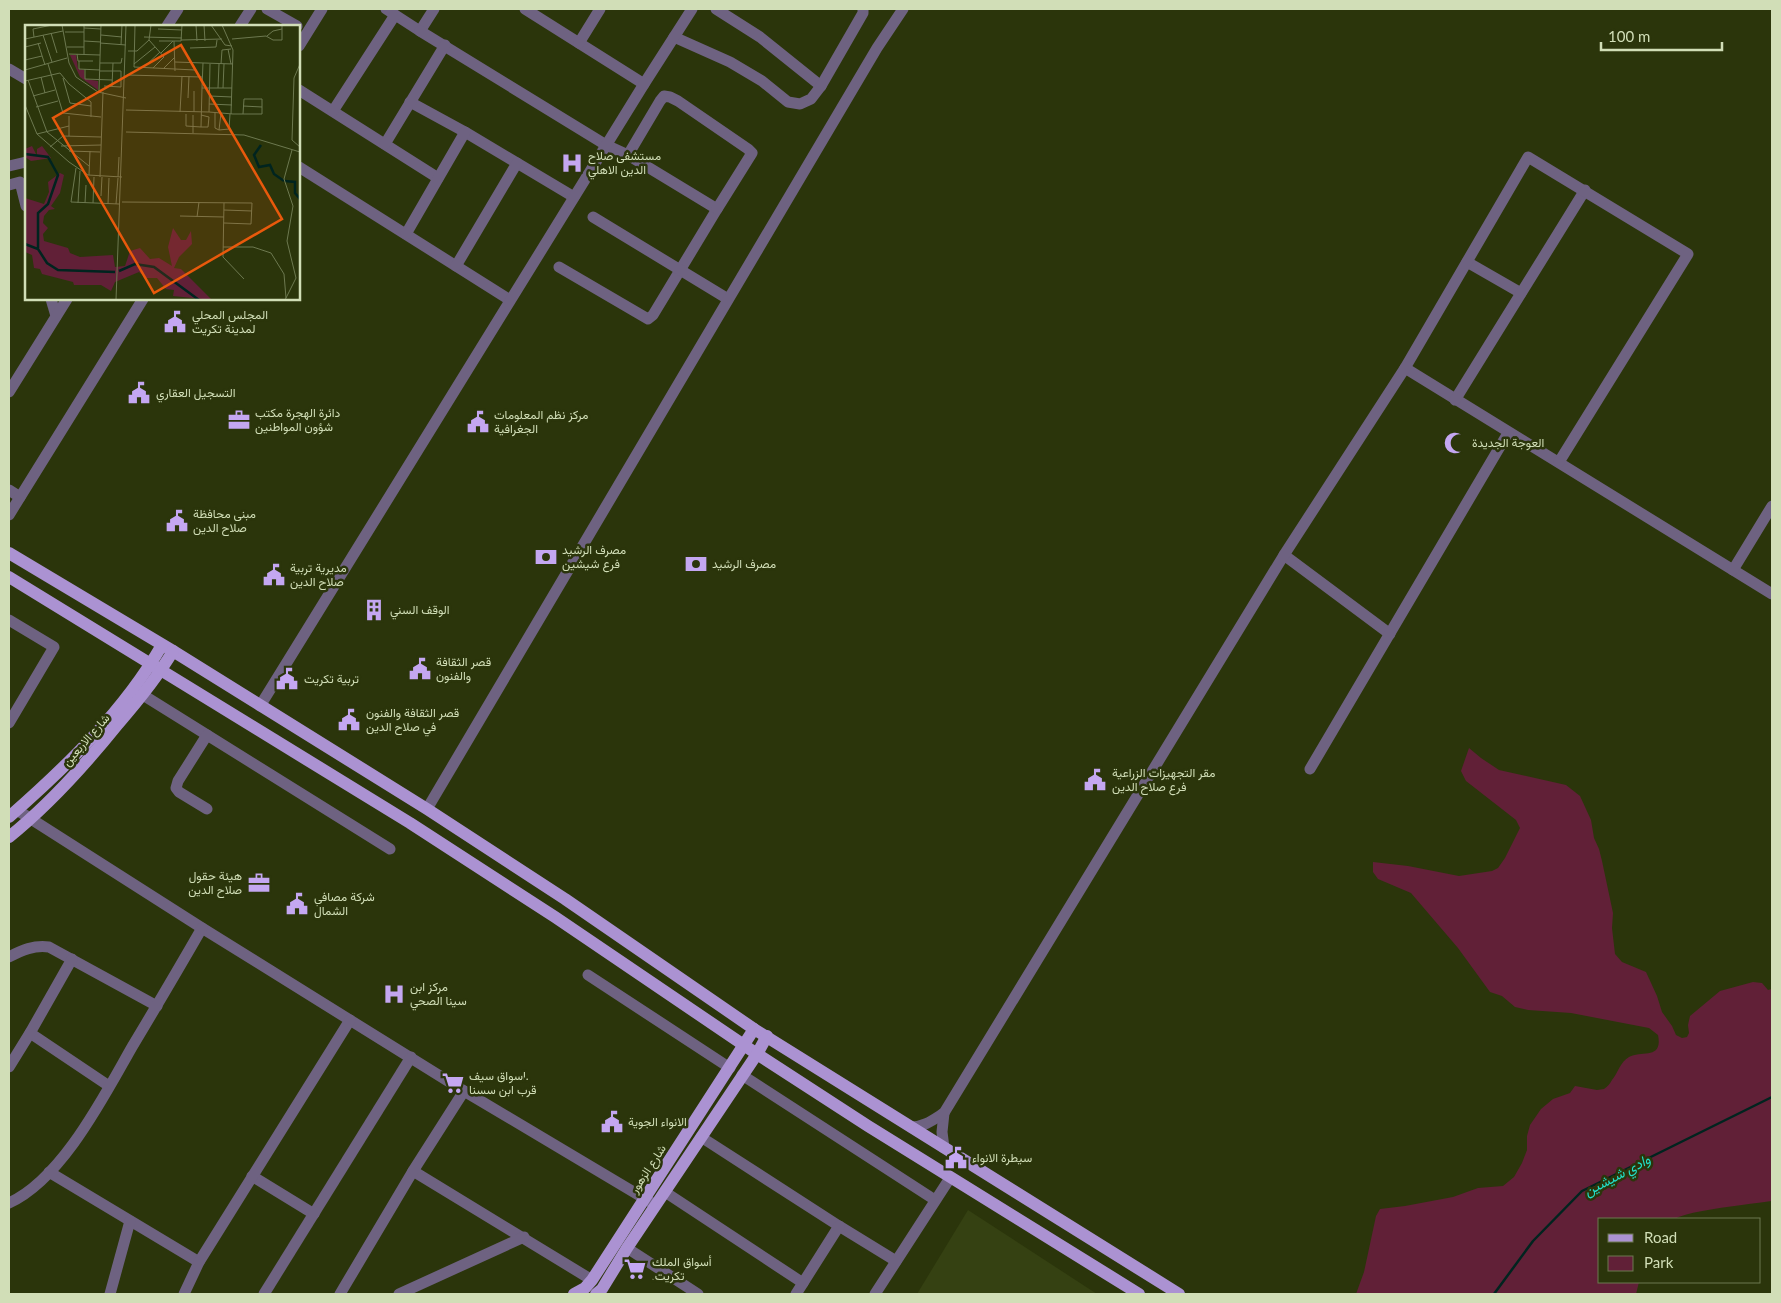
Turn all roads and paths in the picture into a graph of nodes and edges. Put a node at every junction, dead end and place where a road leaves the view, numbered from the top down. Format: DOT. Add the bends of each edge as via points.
graph roads {
  1 [pos="178,9"];
  2 [pos="251,9"];
  3 [pos="267,9"];
  4 [pos="322,9"];
  5 [pos="434,9"];
  6 [pos="525,9"];
  7 [pos="600,9"];
  8 [pos="692,9"];
  9 [pos="716,9"];
  10 [pos="863,9"];
  11 [pos="903,9"];
  12 [pos="390,12"];
  13 [pos="168,25"];
  14 [pos="241,25"];
  15 [pos="294,25"];
  16 [pos="301,29"];
  17 [pos="420,31"];
  18 [pos="674,37"];
  19 [pos="579,43"];
  20 [pos="444,45"];
  21 [pos="9,69"];
  22 [pos="25,78"];
  23 [pos="644,84"];
  24 [pos="821,86"];
  25 [pos="300,91"];
  26 [pos="410,102"];
  27 [pos="333,112"];
  28 [pos="465,132"];
  29 [pos="385,144"];
  30 [pos="606,145"];
  31 [pos="628,155"];
  32 [pos="25,162"];
  33 [pos="517,163"];
  34 [pos="9,166"];
  35 [pos="300,168"];
  36 [pos="438,178"];
  37 [pos="9,185"];
  38 [pos="1584,190"];
  39 [pos="574,197"];
  40 [pos="25,202"];
  41 [pos="717,209"];
  42 [pos="593,217"];
  43 [pos="406,234"];
  44 [pos="1467,262"];
  45 [pos="456,266"];
  46 [pos="559,267"];
  47 [pos="681,270"];
  48 [pos="1521,293"];
  49 [pos="728,299"];
  50 [pos="51,300"];
  51 [pos="66,300"];
  52 [pos="141,300"];
  53 [pos="510,300"];
  54 [pos="56,316"];
  55 [pos="1405,368"];
  56 [pos="9,389"];
  57 [pos="1455,400"];
  58 [pos="1508,433"];
  59 [pos="1559,462"];
  60 [pos="9,490"];
  61 [pos="20,497"];
  62 [pos="1772,506"];
  63 [pos="9,515"];
  64 [pos="9,552"];
  65 [pos="1284,555"];
  66 [pos="1733,570"];
  67 [pos="9,577"];
  68 [pos="1772,594"];
  69 [pos="9,620"];
  70 [pos="1390,634"];
  71 [pos="168,648"];
  72 [pos="156,667"];
  73 [pos="143,695"];
  74 [pos="260,706"];
  75 [pos="12,709"];
  76 [pos="9,723"];
  77 [pos="207,735"];
  78 [pos="1310,769"];
  79 [pos="207,809"];
  80 [pos="427,809"];
  81 [pos="13,813"];
  82 [pos="30,819"];
  83 [pos="9,837"];
  84 [pos="390,849"];
  85 [pos="202,928"];
  86 [pos="9,957"];
  87 [pos="72,959"];
  88 [pos="588,975"];
  89 [pos="157,1006"];
  90 [pos="350,1020"];
  91 [pos="754,1029"];
  92 [pos="30,1033"];
  93 [pos="767,1036"];
  94 [pos="744,1045"];
  95 [pos="757,1054"];
  96 [pos="410,1057"];
  97 [pos="9,1066"];
  98 [pos="730,1068"];
  99 [pos="742,1075"];
  100 [pos="109,1086"];
  101 [pos="464,1091"];
  102 [pos="944,1113"];
  103 [pos="911,1128"];
  104 [pos="701,1137"];
  105 [pos="944,1148"];
  106 [pos="49,1172"];
  107 [pos="413,1172"];
  108 [pos="252,1176"];
  109 [pos="950,1178"];
  110 [pos="665,1192"];
  111 [pos="935,1200"];
  112 [pos="9,1202"];
  113 [pos="650,1202"];
  114 [pos="1042,1210"];
  115 [pos="314,1214"];
  116 [pos="130,1221"];
  117 [pos="839,1226"];
  118 [pos="1034,1229"];
  119 [pos="524,1237"];
  120 [pos="627,1248"];
  121 [pos="896,1261"];
  122 [pos="199,1262"];
  123 [pos="592,1280"];
  124 [pos="803,1283"];
  125 [pos="692,1293"];
  126 [pos="110,1294"];
  127 [pos="184,1294"];
  128 [pos="264,1294"];
  129 [pos="340,1294"];
  130 [pos="399,1294"];
  131 [pos="574,1294"];
  132 [pos="596,1294"];
  133 [pos="796,1294"];
  134 [pos="875,1294"];
  135 [pos="1139,1294"];
  136 [pos="1179,1294"];
  1 -- 13 [label="street"];
  2 -- 14 [label="street"];
  3 -- 15 [label="street"];
  4 -- 16 [label="street"];
  5 -- 17 [label="street"];
  6 -- 19 [label="street"];
  7 -- 19 [label="street"];
  8 -- 18 [label="street"];
  9 -- 24 [label="street" via="760,37"];
  10 -- 24 [label="street"];
  11 -- 49 [label="street" via="876,48"];
  12 -- 17 [label="street"];
  12 -- 27 [label="street"];
  17 -- 20 [label="street"];
  18 -- 23 [label="street"];
  18 -- 24 [label="street" via="730,62 762,81 788,102 800,104 811,99"];
  19 -- 23 [label="street"];
  20 -- 26 [label="street"];
  20 -- 30 [label="street"];
  21 -- 22 [label="street"];
  23 -- 30 [label="street"];
  25 -- 27 [label="street"];
  26 -- 28 [label="street"];
  26 -- 29 [label="street"];
  27 -- 29 [label="street"];
  28 -- 33 [label="street"];
  28 -- 36 [label="street"];
  29 -- 36 [label="street"];
  30 -- 31 [label="street"];
  30 -- 39 [label="street"];
  31 -- 41 [label="street"];
  31 -- 41 [label="street" via="664,96 678,101 752,153"];
  32 -- 34 [label="street"];
  33 -- 39 [label="street"];
  33 -- 45 [label="street"];
  35 -- 43 [label="street"];
  36 -- 43 [label="street"];
  37 -- 40 [label="street" via="20,182"];
  38 -- 44 [label="street" via="1528,157"];
  38 -- 48 [label="street"];
  38 -- 59 [label="street" via="1688,254"];
  39 -- 53 [label="street"];
  41 -- 47 [label="street"];
  42 -- 47 [label="street"];
  43 -- 45 [label="street"];
  44 -- 48 [label="street"];
  44 -- 55 [label="street"];
  45 -- 53 [label="street"];
  46 -- 47 [label="street" via="648,319"];
  47 -- 49 [label="street"];
  48 -- 57 [label="street"];
  49 -- 80 [label="street"];
  50 -- 54 [label="street"];
  51 -- 54 [label="street"];
  52 -- 61 [label="street"];
  53 -- 74 [label="street"];
  54 -- 56 [label="street"];
  55 -- 57 [label="street"];
  55 -- 65 [label="street"];
  57 -- 58 [label="street"];
  58 -- 59 [label="street"];
  58 -- 70 [label="street"];
  59 -- 66 [label="street"];
  60 -- 61 [label="street"];
  61 -- 63 [label="street"];
  62 -- 66 [label="street"];
  64 -- 71 [label="main road"];
  65 -- 70 [label="street"];
  65 -- 102 [label="street"];
  66 -- 68 [label="street"];
  67 -- 72 [label="main road"];
  69 -- 75 [label="street" via="54,647"];
  70 -- 78 [label="street"];
  71 -- 72 [label="main road, شارع الاربعين"];
  71 -- 74 [label="main road"];
  72 -- 73 [label="main road, شارع الاربعين"];
  72 -- 81 [label="main road" via="51,780"];
  72 -- 94 [label="main road" via="410,823"];
  73 -- 77 [label="street"];
  73 -- 82 [label="main road, شارع الاربعين" via="84,766"];
  74 -- 80 [label="main road"];
  75 -- 76 [label="street"];
  77 -- 79 [label="street" via="176,788"];
  77 -- 84 [label="street"];
  80 -- 91 [label="main road"];
  81 -- 82 [label="street"];
  82 -- 83 [label="main road, شارع الاربعين"];
  82 -- 85 [label="street"];
  85 -- 89 [label="street"];
  85 -- 90 [label="street"];
  86 -- 87 [label="street" via="39,946 49,947"];
  87 -- 89 [label="street"];
  87 -- 92 [label="street"];
  88 -- 98 [label="street"];
  89 -- 100 [label="street"];
  90 -- 96 [label="street"];
  90 -- 108 [label="street"];
  91 -- 93 [label="main road"];
  91 -- 94 [label="main road, شارع الزهور"];
  92 -- 97 [label="street"];
  92 -- 100 [label="street"];
  93 -- 95 [label="main road, شارع الزهور"];
  93 -- 103 [label="main road"];
  94 -- 95 [label="main road"];
  94 -- 98 [label="main road, شارع الزهور"];
  95 -- 99 [label="main road, شارع الزهور"];
  95 -- 109 [label="main road"];
  96 -- 101 [label="street"];
  96 -- 115 [label="street"];
  98 -- 113 [label="main road, شارع الزهور"];
  99 -- 104 [label="main road, شارع الزهور"];
  99 -- 111 [label="street"];
  100 -- 106 [label="street" via="76,1139"];
  101 -- 107 [label="street"];
  101 -- 113 [label="street"];
  102 -- 103 [label="street"];
  102 -- 105 [label="street"];
  103 -- 105 [label="main road"];
  104 -- 110 [label="main road, شارع الزهور"];
  104 -- 117 [label="street"];
  105 -- 114 [label="main road"];
  106 -- 112 [label="street" via="24,1194"];
  106 -- 116 [label="street"];
  107 -- 119 [label="street"];
  107 -- 129 [label="street"];
  108 -- 115 [label="street"];
  108 -- 122 [label="street"];
  109 -- 111 [label="street"];
  109 -- 118 [label="main road"];
  110 -- 113 [label="main road, شارع الزهور"];
  110 -- 124 [label="street"];
  111 -- 121 [label="street"];
  113 -- 120 [label="main road, شارع الزهور"];
  113 -- 123 [label="main road, شارع الزهور"];
  114 -- 118 [label="main road"];
  114 -- 136 [label="main road"];
  115 -- 128 [label="street"];
  116 -- 122 [label="street"];
  116 -- 126 [label="street"];
  117 -- 121 [label="street"];
  117 -- 124 [label="street"];
  118 -- 135 [label="main road"];
  119 -- 123 [label="street"];
  119 -- 130 [label="street"];
  120 -- 125 [label="street"];
  120 -- 132 [label="main road, شارع الزهور"];
  121 -- 134 [label="street"];
  122 -- 127 [label="street"];
  123 -- 131 [label="main road, شارع الزهور"];
  124 -- 133 [label="street"];
}
